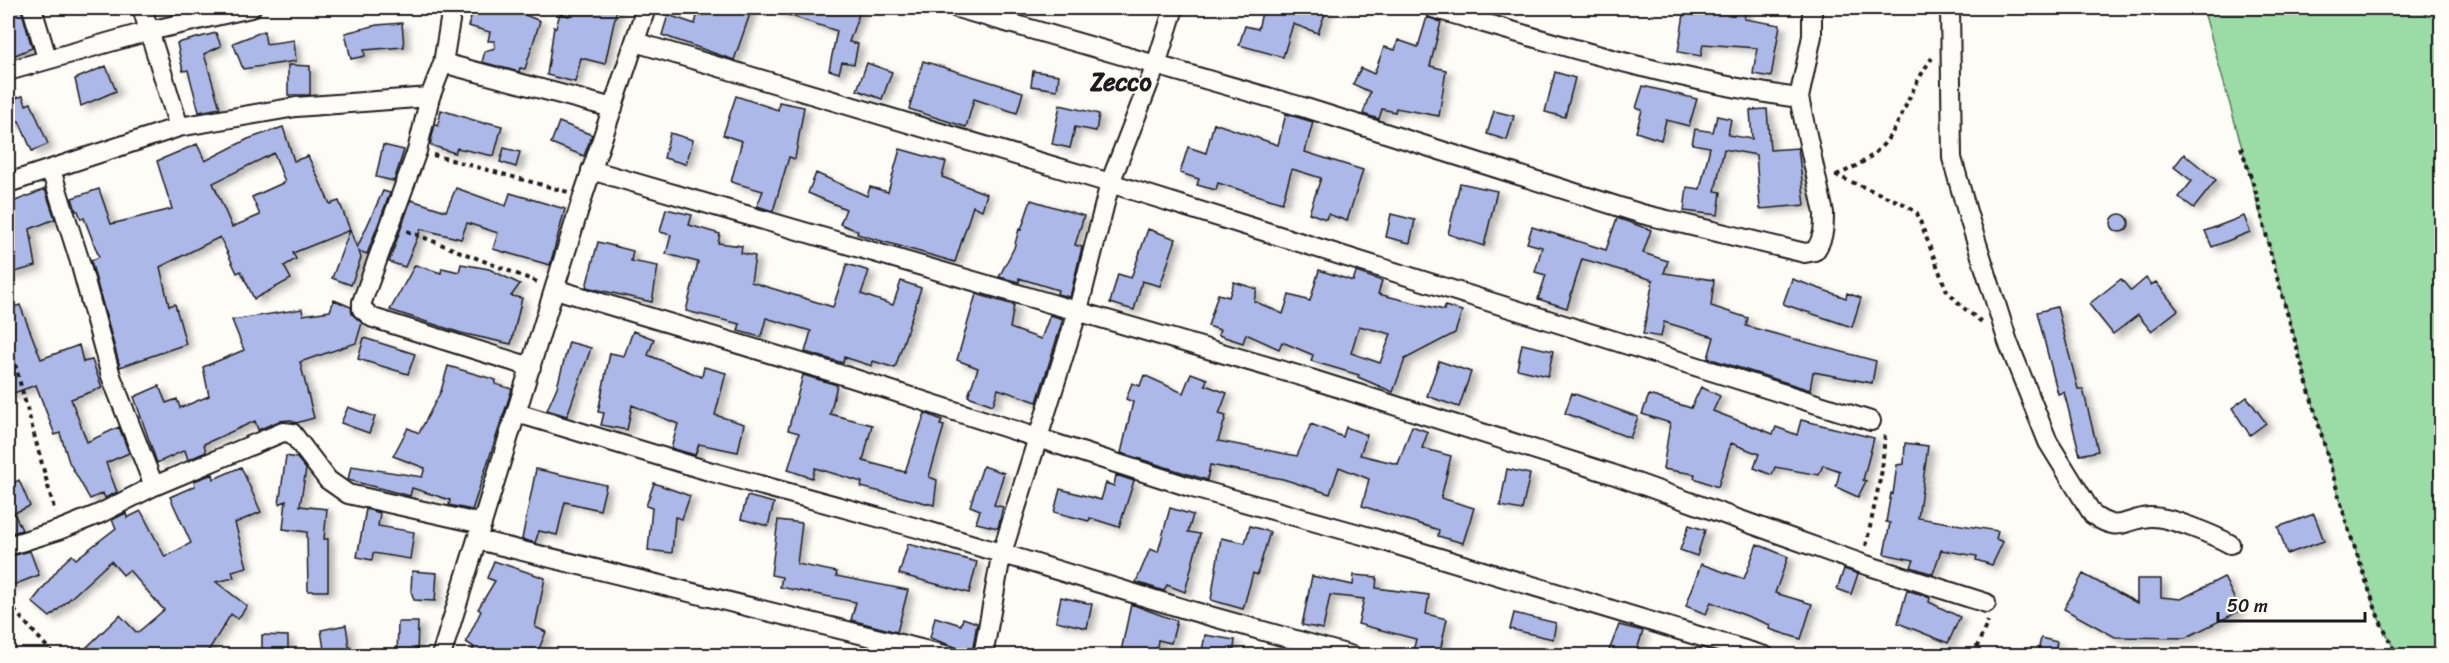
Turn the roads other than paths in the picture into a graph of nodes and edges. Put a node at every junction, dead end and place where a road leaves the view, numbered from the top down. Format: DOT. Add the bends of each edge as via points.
graph roads {
  1 [pos="32,8"];
  2 [pos="142,8"];
  3 [pos="251,8"];
  4 [pos="452,8"];
  5 [pos="646,8"];
  6 [pos="957,8"];
  7 [pos="1174,8"];
  8 [pos="1434,8"];
  9 [pos="1812,8"];
  10 [pos="1950,8"];
  11 [pos="149,31"];
  12 [pos="635,42"];
  13 [pos="47,58"];
  14 [pos="444,63"];
  15 [pos="1156,65"];
  16 [pos="8,71"];
  17 [pos="430,97"];
  18 [pos="1799,98"];
  19 [pos="613,108"];
  20 [pos="179,127"];
  21 [pos="51,170"];
  22 [pos="591,170"];
  23 [pos="8,183"];
  24 [pos="1110,183"];
  25 [pos="555,289"];
  26 [pos="1078,310"];
  27 [pos="531,368"];
  28 [pos="517,413"];
  29 [pos="1871,421"];
  30 [pos="1038,440"];
  31 [pos="154,486"];
  32 [pos="480,532"];
  33 [pos="2230,544"];
  34 [pos="8,546"];
  35 [pos="1001,556"];
  36 [pos="1986,603"];
  37 [pos="441,656"];
  38 [pos="949,656"];
  39 [pos="983,656"];
  40 [pos="1353,656"];
  41 [pos="1765,656"];
  1 -- 13 [label="street"];
  2 -- 11 [label="street"];
  3 -- 11 [label="street"];
  4 -- 14 [label="street"];
  5 -- 12 [label="street"];
  6 -- 15 [label="street"];
  7 -- 15 [label="street"];
  8 -- 18 [label="street" via="1623,62 1758,93"];
  9 -- 18 [label="street" via="1812,36"];
  10 -- 33 [label="street" via="1952,158 2007,342 2048,442 2093,515 2102,522 2120,526 2150,517 2164,519 2204,530"];
  11 -- 13 [label="street"];
  11 -- 20 [label="street"];
  12 -- 19 [label="street"];
  12 -- 24 [label="street"];
  13 -- 16 [label="street"];
  14 -- 17 [label="street"];
  14 -- 19 [label="street"];
  15 -- 18 [label="street" via="1642,214 1805,253 1815,251 1822,241 1824,213"];
  15 -- 24 [label="street"];
  17 -- 20 [label="street" via="296,107"];
  17 -- 27 [label="street" via="417,151 362,302 365,313"];
  19 -- 22 [label="street"];
  20 -- 21 [label="street"];
  21 -- 23 [label="street"];
  21 -- 31 [label="street" via="111,376"];
  22 -- 25 [label="street"];
  22 -- 26 [label="street"];
  24 -- 26 [label="street"];
  24 -- 29 [label="street"];
  25 -- 27 [label="street"];
  25 -- 30 [label="street" via="841,375"];
  26 -- 30 [label="street"];
  26 -- 36 [label="street" via="1612,474 1860,563"];
  27 -- 28 [label="street"];
  28 -- 32 [label="street"];
  28 -- 35 [label="street" via="921,529"];
  30 -- 35 [label="street"];
  30 -- 41 [label="street"];
  31 -- 32 [label="street" via="283,432 292,433 328,480 348,494"];
  31 -- 34 [label="street" via="59,530"];
  32 -- 37 [label="street"];
  32 -- 38 [label="street"];
  35 -- 39 [label="street"];
  35 -- 40 [label="street"];
}
